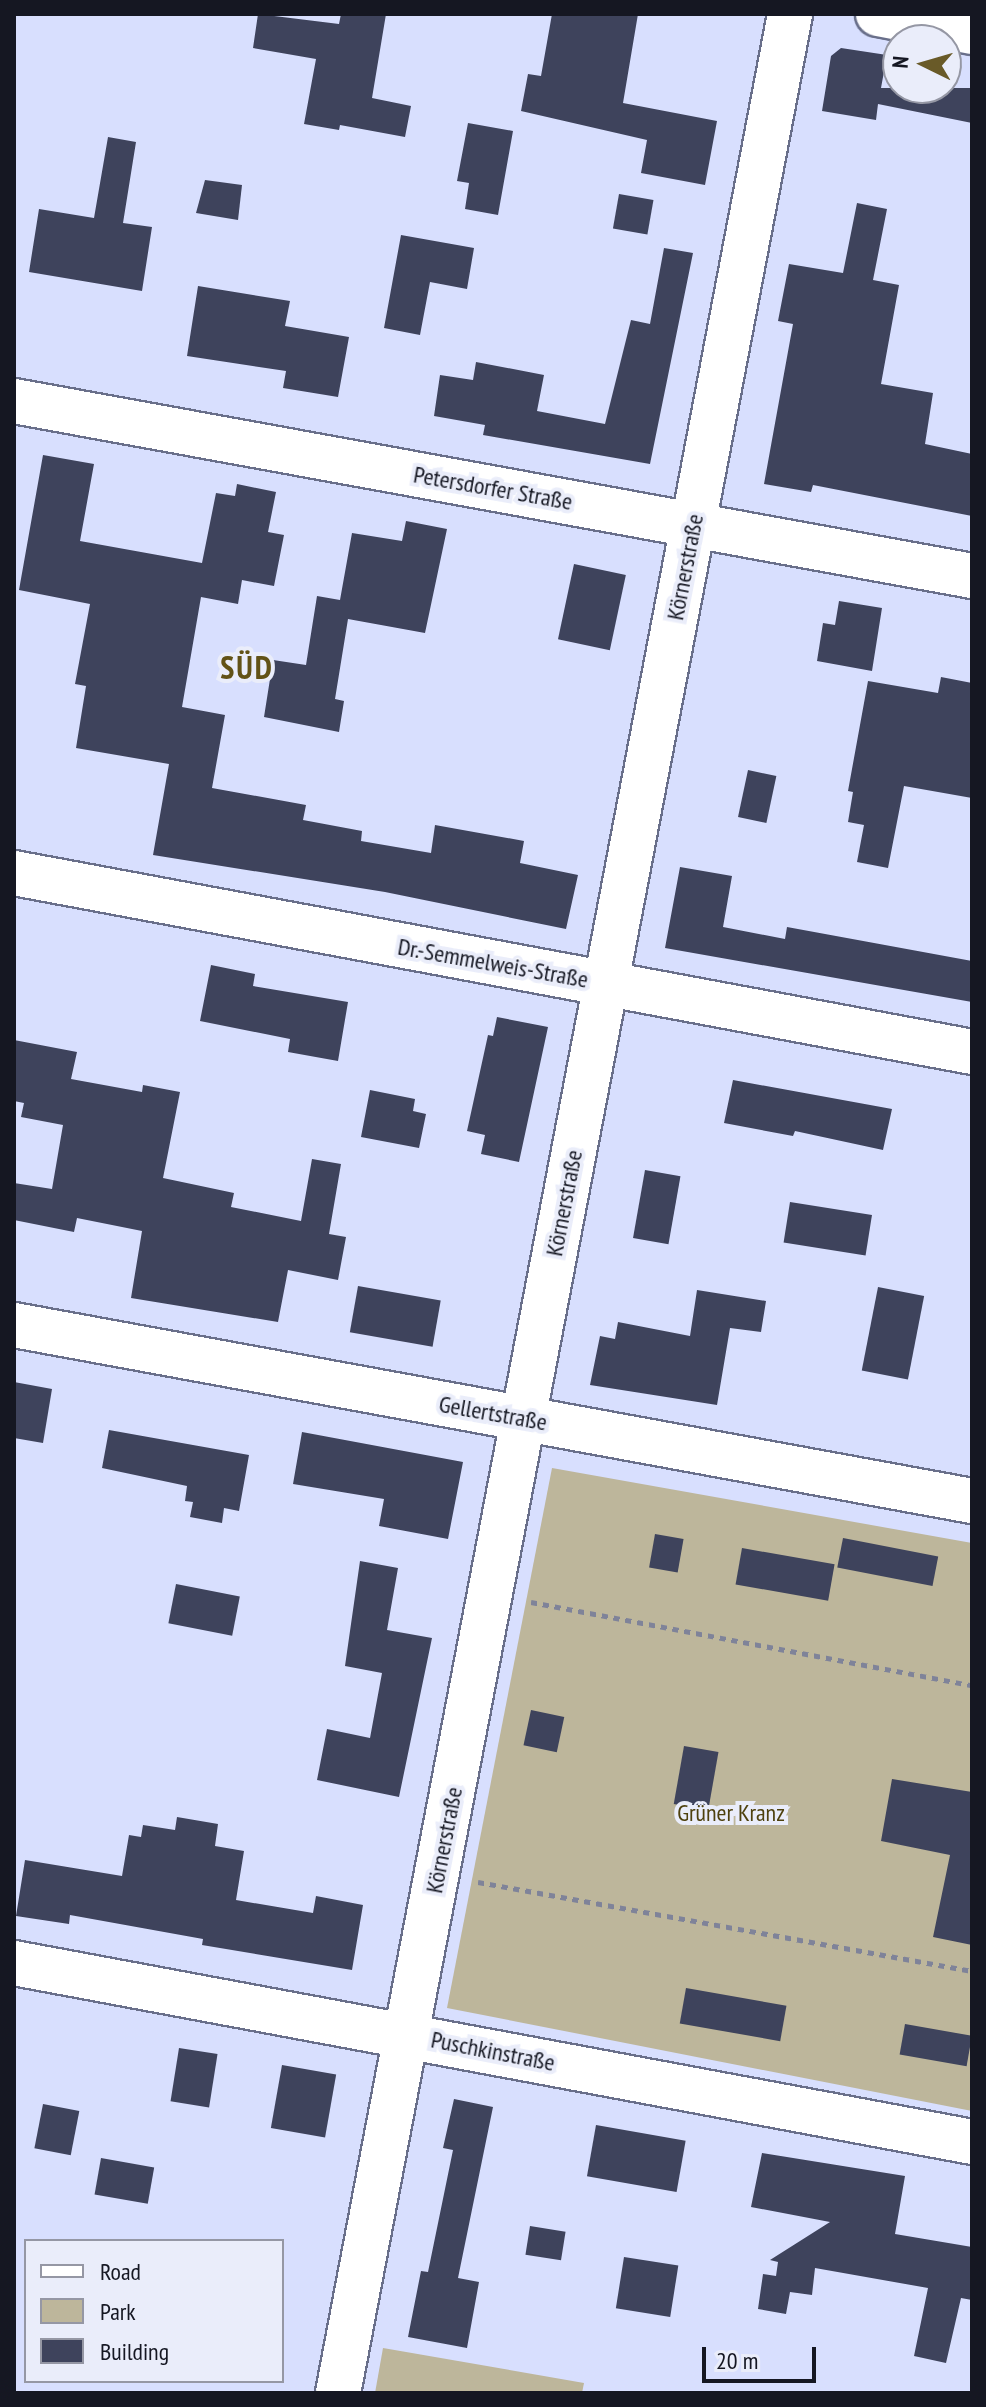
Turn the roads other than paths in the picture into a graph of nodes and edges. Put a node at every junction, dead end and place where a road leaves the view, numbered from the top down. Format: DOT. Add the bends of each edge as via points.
graph roads {
  1 [pos="790,14"];
  2 [pos="878,14"];
  3 [pos="972,32"];
  4 [pos="14,401"];
  5 [pos="693,524"];
  6 [pos="972,576"];
  7 [pos="14,873"];
  8 [pos="606,984"];
  9 [pos="972,1052"];
  10 [pos="14,1325"];
  11 [pos="524,1418"];
  12 [pos="972,1501"];
  13 [pos="14,1963"];
  14 [pos="407,2035"];
  15 [pos="972,2142"];
  16 [pos="338,2393"];
  1 -- 5 [label="street, Körnerstraße"];
  2 -- 3 [label="street"];
  4 -- 5 [label="street, Petersdorfer Straße"];
  5 -- 6 [label="street, Petersdorfer Straße"];
  5 -- 8 [label="street, Körnerstraße"];
  7 -- 8 [label="street, Dr.-Semmelweis-Straße"];
  8 -- 9 [label="street, Dr.-Semmelweis-Straße"];
  8 -- 11 [label="street, Körnerstraße"];
  10 -- 11 [label="street, Gellertstraße"];
  11 -- 12 [label="street, Gellertstraße"];
  11 -- 14 [label="street, Körnerstraße"];
  13 -- 14 [label="street, Puschkinstraße"];
  14 -- 15 [label="street, Puschkinstraße"];
  14 -- 16 [label="street, Körnerstraße"];
}
